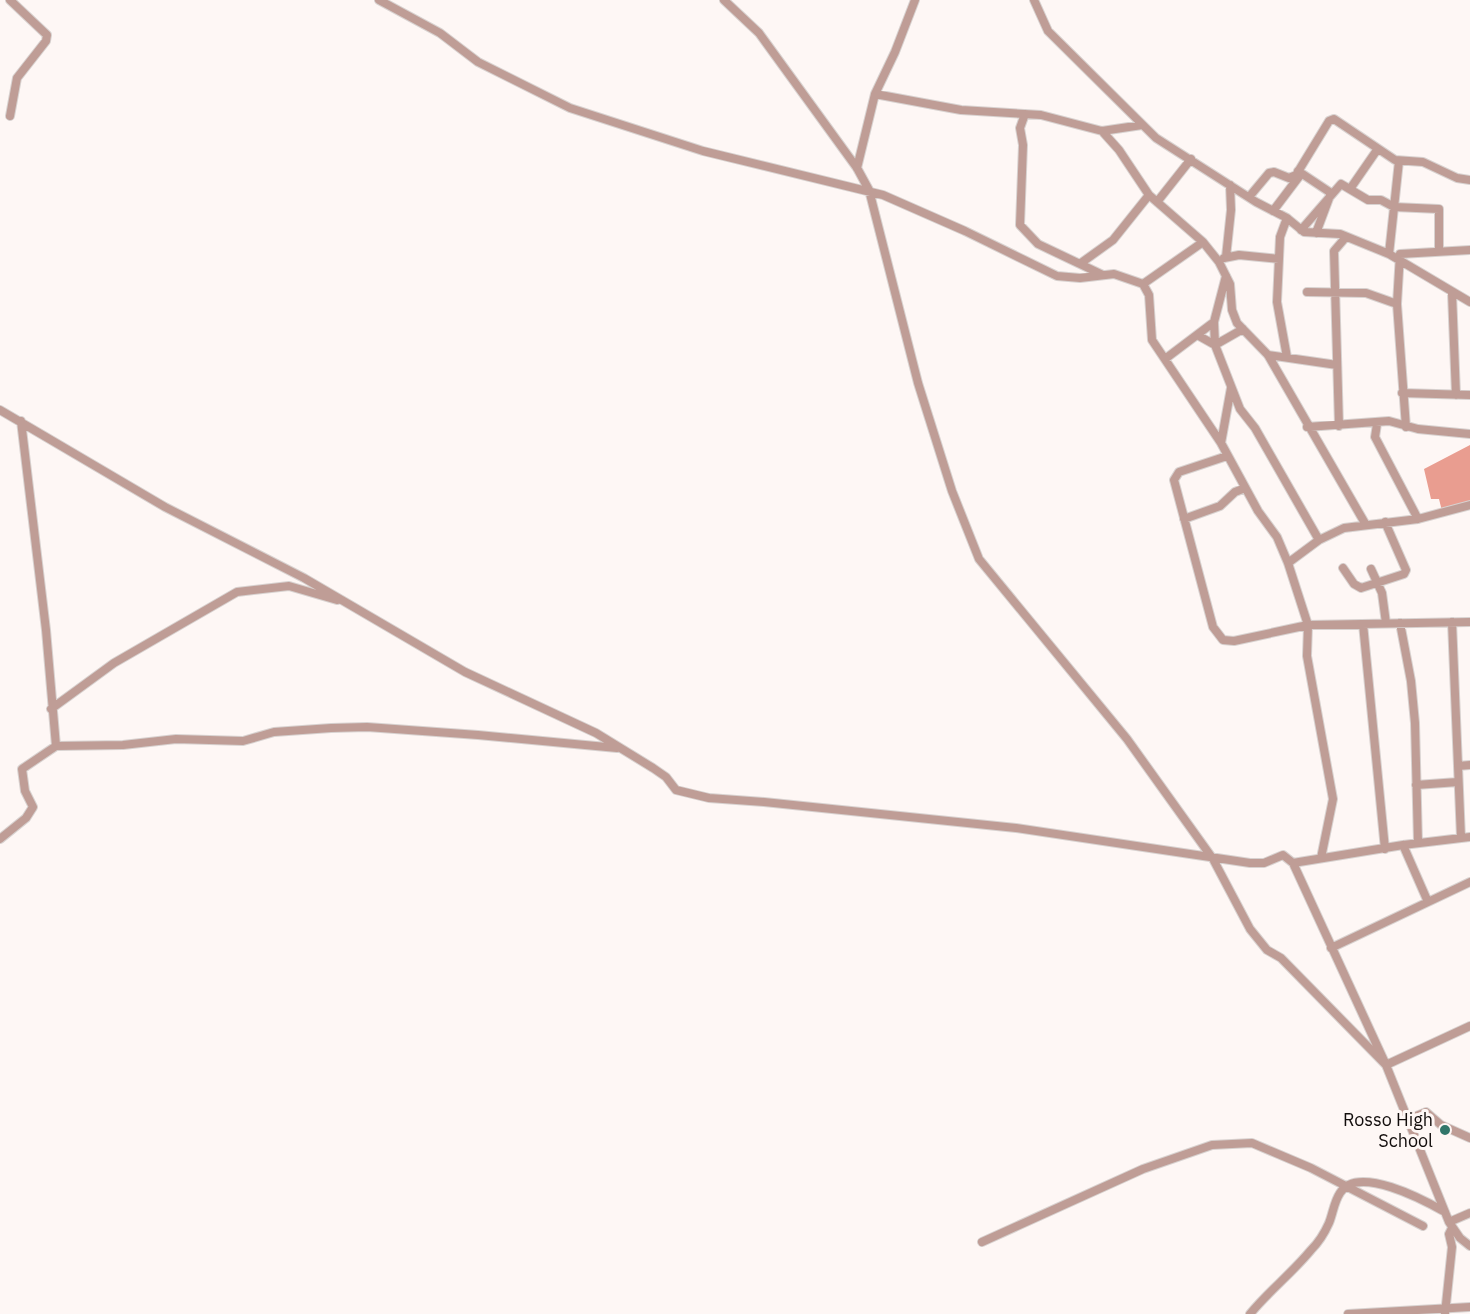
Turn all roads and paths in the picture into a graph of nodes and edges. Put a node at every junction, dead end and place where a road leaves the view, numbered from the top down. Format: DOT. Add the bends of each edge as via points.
graph roads {
  1 [pos="10,0"];
  2 [pos="379,0"];
  3 [pos="724,0"];
  4 [pos="915,0"];
  5 [pos="1034,0"];
  6 [pos="875,94"];
  7 [pos="1025,114"];
  8 [pos="10,116"];
  9 [pos="1142,125"];
  10 [pos="1102,131"];
  11 [pos="1377,150"];
  12 [pos="1191,159"];
  13 [pos="1399,161"];
  14 [pos="857,168"];
  15 [pos="1300,172"];
  16 [pos="1470,180"];
  17 [pos="1230,184"];
  18 [pos="1350,189"];
  19 [pos="869,190"];
  20 [pos="1331,193"];
  21 [pos="1149,195"];
  22 [pos="1249,197"];
  23 [pos="1157,202"];
  24 [pos="1394,207"];
  25 [pos="1273,211"];
  26 [pos="1287,218"];
  27 [pos="1301,230"];
  28 [pos="1316,232"];
  29 [pos="1346,237"];
  30 [pos="1203,242"];
  31 [pos="1470,250"];
  32 [pos="1439,251"];
  33 [pos="1389,254"];
  34 [pos="1226,257"];
  35 [pos="1279,259"];
  36 [pos="1217,260"];
  37 [pos="1398,262"];
  38 [pos="1081,263"];
  39 [pos="1104,276"];
  40 [pos="1226,276"];
  41 [pos="1143,284"];
  42 [pos="1307,292"];
  43 [pos="1335,292"];
  44 [pos="1452,293"];
  45 [pos="1470,302"];
  46 [pos="1398,304"];
  47 [pos="1214,322"];
  48 [pos="1243,329"];
  49 [pos="1199,336"];
  50 [pos="1215,345"];
  51 [pos="1268,355"];
  52 [pos="1287,357"];
  53 [pos="1165,359"];
  54 [pos="1338,365"];
  55 [pos="1231,388"];
  56 [pos="1402,393"];
  57 [pos="1455,395"];
  58 [pos="1470,395"];
  59 [pos="0,410"];
  60 [pos="21,420"];
  61 [pos="1377,424"];
  62 [pos="1339,426"];
  63 [pos="1307,427"];
  64 [pos="1406,427"];
  65 [pos="1470,434"];
  66 [pos="1221,443"];
  67 [pos="1227,456"];
  68 [pos="1245,488"];
  69 [pos="1470,505"];
  70 [pos="1184,519"];
  71 [pos="1418,519"];
  72 [pos="1385,522"];
  73 [pos="1366,525"];
  74 [pos="1319,540"];
  75 [pos="1288,562"];
  76 [pos="1343,568"];
  77 [pos="1371,569"];
  78 [pos="1379,583"];
  79 [pos="349,604"];
  80 [pos="1452,622"];
  81 [pos="1470,622"];
  82 [pos="1386,623"];
  83 [pos="1401,623"];
  84 [pos="1363,624"];
  85 [pos="1308,625"];
  86 [pos="51,709"];
  87 [pos="56,746"];
  88 [pos="618,748"];
  89 [pos="1470,765"];
  90 [pos="1458,766"];
  91 [pos="1458,782"];
  92 [pos="1416,785"];
  93 [pos="1470,837"];
  94 [pos="1461,838"];
  95 [pos="0,839"];
  96 [pos="1418,843"];
  97 [pos="1403,845"];
  98 [pos="1385,849"];
  99 [pos="1321,858"];
  100 [pos="1213,859"];
  101 [pos="1293,863"];
  102 [pos="1470,882"];
  103 [pos="1428,902"];
  104 [pos="1331,948"];
  105 [pos="1470,1026"];
  106 [pos="1386,1065"];
  107 [pos="1409,1119"];
  108 [pos="1470,1138"];
  109 [pos="1345,1186"];
  110 [pos="1445,1212"];
  111 [pos="1470,1213"];
  112 [pos="1450,1225"];
  113 [pos="1423,1226"];
  114 [pos="982,1242"];
  115 [pos="1470,1246"];
  116 [pos="1470,1307"];
  117 [pos="1446,1311"];
  118 [pos="1250,1314"];
  119 [pos="1348,1314"];
  1 -- 8 [label="street" via="47,35 17,78"];
  2 -- 19 [label="street" via="440,33 478,62 570,108 703,151"];
  3 -- 14 [label="street" via="759,33"];
  4 -- 6 [label="street"];
  5 -- 9 [label="street" via="1048,31"];
  6 -- 7 [label="street" via="961,110"];
  6 -- 14 [label="street"];
  7 -- 10 [label="street"];
  7 -- 38 [label="street" via="1020,128 1020,225 1038,243"];
  9 -- 10 [label="street"];
  9 -- 12 [label="street"];
  10 -- 21 [label="street"];
  11 -- 13 [label="street"];
  11 -- 15 [label="street" via="1334,119 1329,121"];
  11 -- 18 [label="street"];
  12 -- 17 [label="street"];
  12 -- 23 [label="street"];
  13 -- 16 [label="street" via="1423,162"];
  13 -- 24 [label="street"];
  14 -- 19 [label="street"];
  15 -- 20 [label="street"];
  15 -- 22 [label="street" via="1292,177 1269,173"];
  15 -- 25 [label="street"];
  17 -- 22 [label="street"];
  17 -- 34 [label="street" via="1232,210"];
  18 -- 20 [label="street" via="1338,184"];
  18 -- 24 [label="street" via="1368,200 1381,200"];
  19 -- 39 [label="street" via="965,231 1046,272 1068,278"];
  19 -- 100 [label="street" via="918,384 952,491 979,559 1127,739"];
  20 -- 27 [label="street"];
  20 -- 28 [label="street"];
  21 -- 23 [label="street"];
  21 -- 38 [label="street" via="1113,240"];
  22 -- 25 [label="street"];
  23 -- 30 [label="street"];
  24 -- 32 [label="street" via="1438,209"];
  24 -- 33 [label="street"];
  25 -- 26 [label="street"];
  26 -- 27 [label="street"];
  26 -- 35 [label="street" via="1280,237"];
  27 -- 28 [label="street"];
  28 -- 29 [label="street"];
  29 -- 33 [label="street"];
  29 -- 43 [label="street" via="1334,251"];
  30 -- 36 [label="street"];
  30 -- 41 [label="street"];
  31 -- 32 [label="street"];
  32 -- 37 [label="street" via="1400,254"];
  33 -- 37 [label="street"];
  34 -- 35 [label="street"];
  34 -- 36 [label="street"];
  35 -- 52 [label="street" via="1277,302"];
  36 -- 40 [label="street"];
  37 -- 44 [label="street"];
  37 -- 46 [label="street"];
  38 -- 39 [label="street"];
  39 -- 41 [label="street" via="1114,274"];
  40 -- 47 [label="street"];
  40 -- 48 [label="street" via="1232,310"];
  41 -- 53 [label="street" via="1149,295 1152,340"];
  42 -- 43 [label="street"];
  43 -- 46 [label="street" via="1366,293"];
  43 -- 54 [label="street"];
  44 -- 45 [label="street"];
  44 -- 57 [label="street"];
  46 -- 56 [label="street"];
  47 -- 49 [label="street"];
  47 -- 50 [label="street"];
  48 -- 50 [label="street"];
  48 -- 51 [label="street"];
  49 -- 50 [label="street"];
  49 -- 53 [label="street"];
  50 -- 55 [label="street"];
  51 -- 52 [label="street"];
  51 -- 63 [label="street"];
  52 -- 54 [label="street"];
  53 -- 66 [label="street"];
  54 -- 62 [label="street"];
  55 -- 66 [label="street"];
  55 -- 74 [label="street"];
  56 -- 57 [label="street"];
  56 -- 64 [label="street"];
  57 -- 58 [label="street"];
  59 -- 60 [label="street"];
  60 -- 79 [label="street" via="165,507"];
  60 -- 86 [label="street" via="46,630"];
  61 -- 62 [label="street"];
  61 -- 64 [label="street" via="1389,422"];
  61 -- 71 [label="street" via="1375,437"];
  62 -- 63 [label="street"];
  63 -- 73 [label="street"];
  64 -- 65 [label="street"];
  66 -- 67 [label="street"];
  67 -- 68 [label="street"];
  67 -- 70 [label="street" via="1175,475"];
  68 -- 70 [label="street" via="1220,506"];
  68 -- 75 [label="street" via="1277,537"];
  69 -- 71 [label="street"];
  70 -- 85 [label="street" via="1218,636 1234,641"];
  71 -- 72 [label="street"];
  72 -- 73 [label="street"];
  72 -- 78 [label="street" via="1406,571"];
  73 -- 74 [label="street" via="1344,528"];
  74 -- 75 [label="street"];
  75 -- 85 [label="street"];
  76 -- 78 [label="street" via="1359,588"];
  77 -- 78 [label="street"];
  78 -- 82 [label="street"];
  79 -- 86 [label="street" via="289,586 237,592 114,663"];
  79 -- 88 [label="street" via="465,672 596,733"];
  80 -- 81 [label="street"];
  80 -- 83 [label="street"];
  80 -- 90 [label="street"];
  82 -- 83 [label="street"];
  82 -- 84 [label="street"];
  83 -- 92 [label="street" via="1411,681"];
  84 -- 85 [label="street"];
  84 -- 98 [label="street"];
  85 -- 99 [label="street" via="1307,656 1334,800"];
  86 -- 87 [label="street"];
  87 -- 88 [label="street" via="176,739 243,741 274,732 367,727"];
  87 -- 95 [label="street" via="22,769 25,791 33,807 26,818"];
  88 -- 100 [label="street" via="660,772 676,790 709,798 1016,828"];
  89 -- 90 [label="street"];
  90 -- 91 [label="street"];
  91 -- 92 [label="street"];
  91 -- 94 [label="street"];
  92 -- 96 [label="street"];
  93 -- 94 [label="street"];
  94 -- 96 [label="street"];
  96 -- 97 [label="street"];
  97 -- 98 [label="street"];
  97 -- 103 [label="street"];
  98 -- 99 [label="street"];
  99 -- 101 [label="street"];
  100 -- 101 [label="street" via="1264,863 1283,855"];
  100 -- 106 [label="street" via="1250,929 1267,950 1281,958"];
  101 -- 104 [label="street"];
  102 -- 103 [label="street"];
  103 -- 104 [label="street"];
  104 -- 106 [label="street"];
  105 -- 106 [label="street"];
  106 -- 107 [label="street"];
  107 -- 108 [label="street" via="1426,1112 1441,1125"];
  107 -- 110 [label="street"];
  109 -- 110 [label="street" via="1357,1181 1394,1188"];
  109 -- 113 [label="street"];
  109 -- 114 [label="street" via="1252,1143 1212,1144 1143,1169"];
  109 -- 118 [label="street" via="1338,1195 1329,1225 1311,1250"];
  110 -- 112 [label="street"];
  111 -- 112 [label="street"];
  112 -- 115 [label="street"];
  112 -- 117 [label="street" via="1452,1247"];
  116 -- 117 [label="street"];
  117 -- 119 [label="street"];
}
